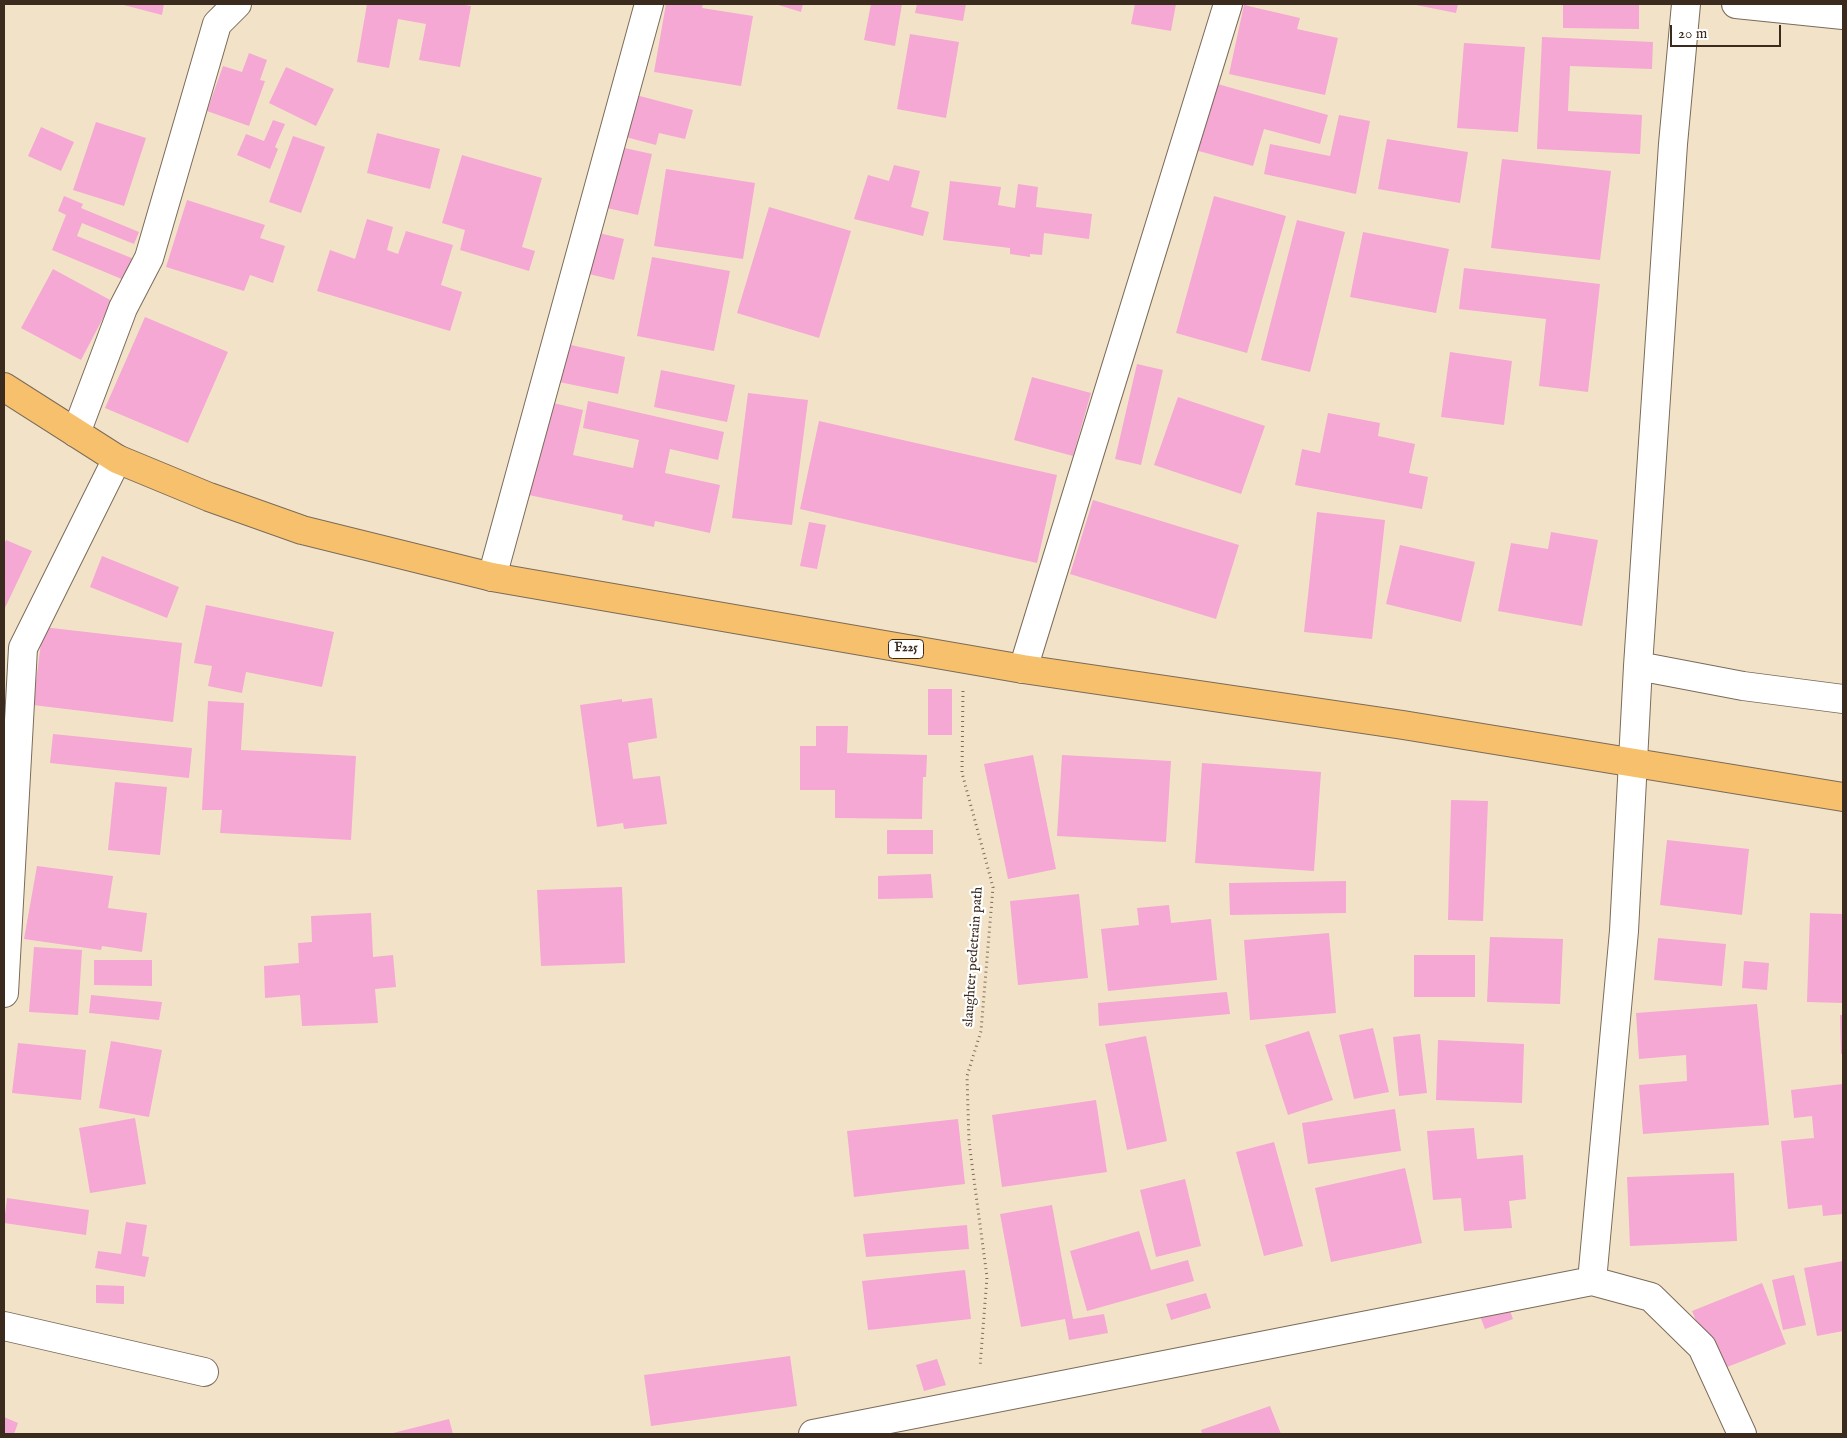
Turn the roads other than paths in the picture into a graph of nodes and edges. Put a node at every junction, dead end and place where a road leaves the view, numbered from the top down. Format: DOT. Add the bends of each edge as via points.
graph roads {
  1 [pos="238,4"];
  2 [pos="649,4"];
  3 [pos="1228,4"];
  4 [pos="1686,4"];
  5 [pos="1736,4"];
  6 [pos="1843,15"];
  7 [pos="4,387"];
  8 [pos="76,433"];
  9 [pos="117,459"];
  10 [pos="492,577"];
  11 [pos="1638,666"];
  12 [pos="1023,669"];
  13 [pos="1843,699"];
  14 [pos="1632,763"];
  15 [pos="1843,797"];
  16 [pos="4,993"];
  17 [pos="1592,1281"];
  18 [pos="4,1326"];
  19 [pos="204,1372"];
  20 [pos="813,1434"];
  21 [pos="1742,1434"];
  1 -- 8 [label="street" via="217,24 149,258 123,308"];
  2 -- 10 [label="street"];
  3 -- 12 [label="street"];
  4 -- 11 [label="street" via="1672,154"];
  5 -- 6 [label="street"];
  7 -- 8 [label="main road, F225"];
  8 -- 9 [label="main road, F225"];
  9 -- 10 [label="main road, F225" via="208,497 302,530"];
  9 -- 16 [label="street" via="23,648"];
  10 -- 12 [label="main road, F225"];
  11 -- 13 [label="street" via="1743,686"];
  11 -- 14 [label="street"];
  12 -- 14 [label="main road, F225" via="1403,725"];
  14 -- 15 [label="main road, F225"];
  14 -- 17 [label="street" via="1624,931"];
  17 -- 20 [label="street"];
  17 -- 21 [label="street" via="1651,1297 1702,1347"];
  18 -- 19 [label="street"];
}
